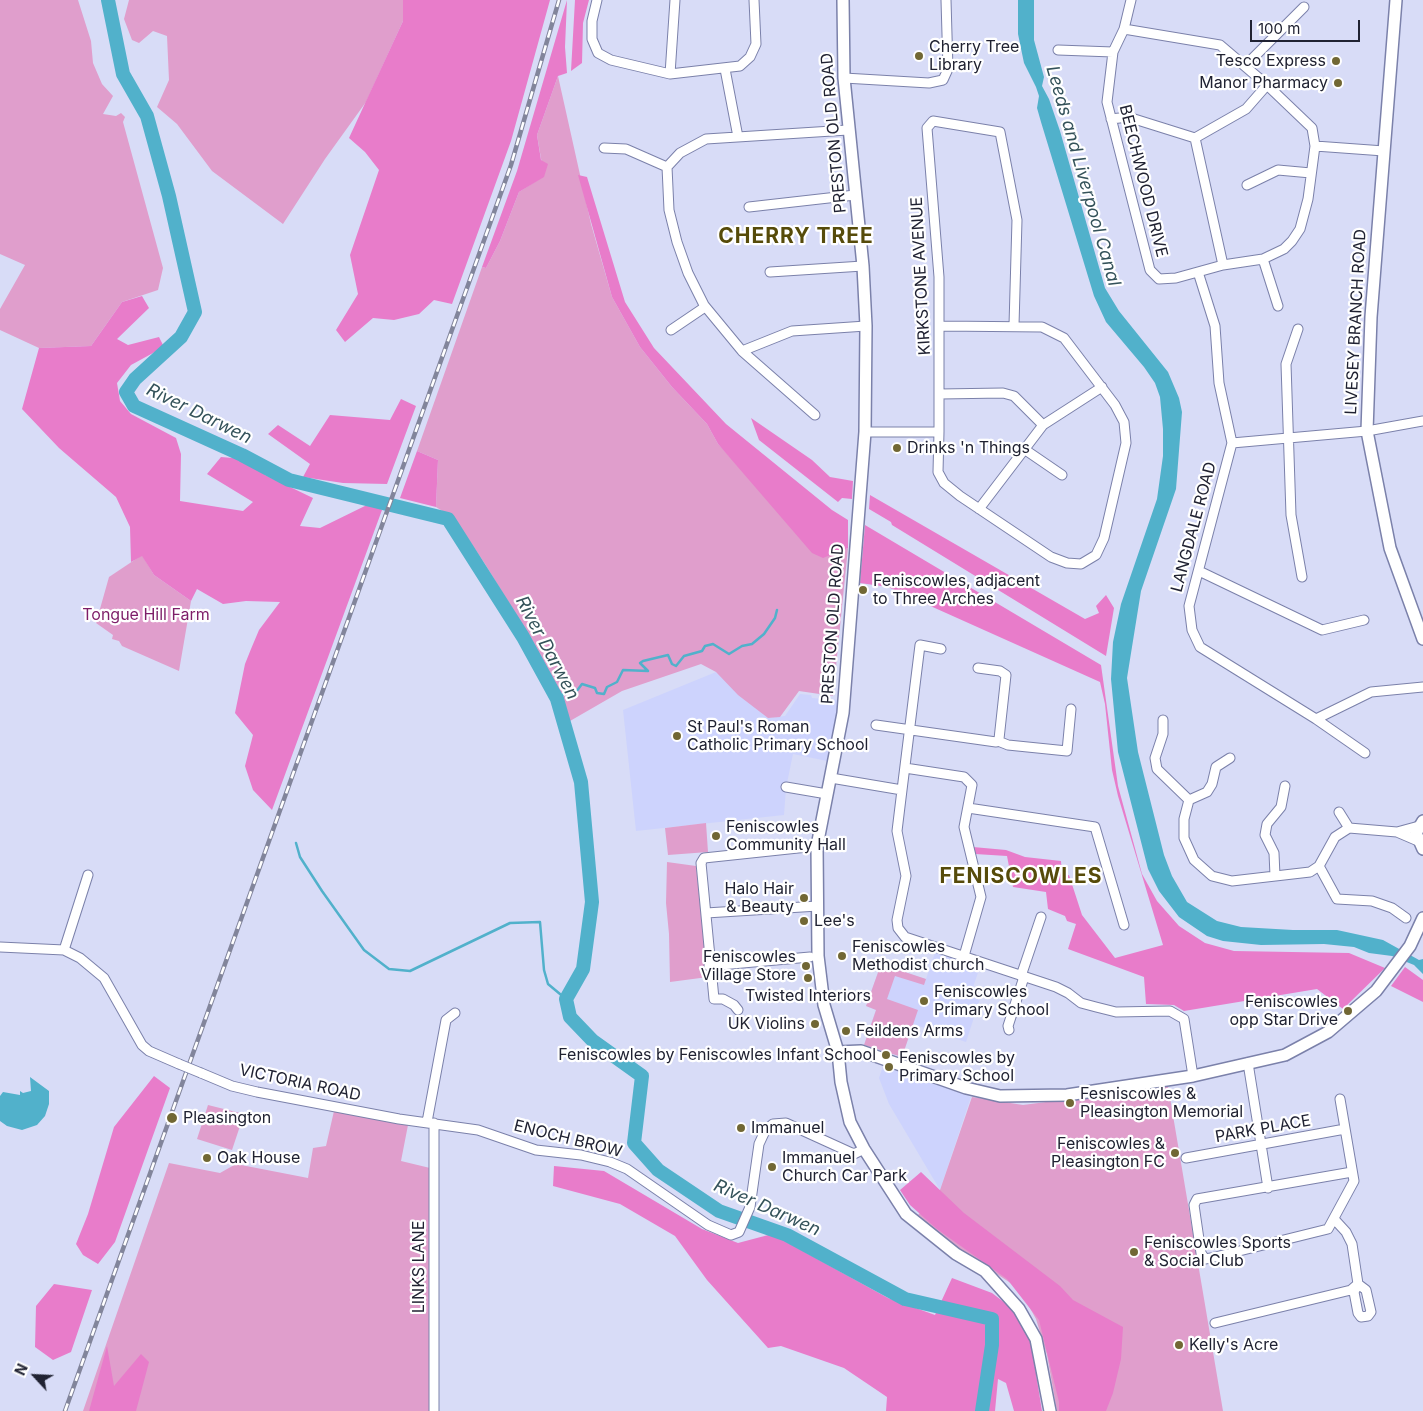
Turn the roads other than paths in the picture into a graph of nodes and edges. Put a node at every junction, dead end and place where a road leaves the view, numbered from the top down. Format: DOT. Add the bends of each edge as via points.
graph roads {
  1 [pos="596,0"];
  2 [pos="675,0"];
  3 [pos="754,0"];
  4 [pos="843,0"];
  5 [pos="946,0"];
  6 [pos="1131,0"];
  7 [pos="1396,0"];
  8 [pos="1304,7"];
  9 [pos="1124,29"];
  10 [pos="1058,50"];
  11 [pos="1113,52"];
  12 [pos="1245,66"];
  13 [pos="725,69"];
  14 [pos="670,74"];
  15 [pos="844,78"];
  16 [pos="1267,84"];
  17 [pos="1111,119"];
  18 [pos="848,130"];
  19 [pos="738,137"];
  20 [pos="1195,138"];
  21 [pos="1315,146"];
  22 [pos="604,148"];
  23 [pos="1384,151"];
  24 [pos="667,167"];
  25 [pos="1311,173"];
  26 [pos="1247,185"];
  27 [pos="855,195"];
  28 [pos="749,207"];
  29 [pos="1263,259"];
  30 [pos="1223,265"];
  31 [pos="863,266"];
  32 [pos="770,272"];
  33 [pos="1198,272"];
  34 [pos="705,306"];
  35 [pos="1278,306"];
  36 [pos="866,326"];
  37 [pos="941,326"];
  38 [pos="1014,326"];
  39 [pos="1298,329"];
  40 [pos="671,330"];
  41 [pos="742,351"];
  42 [pos="1102,386"];
  43 [pos="940,394"];
  44 [pos="815,415"];
  45 [pos="1423,421"];
  46 [pos="1042,425"];
  47 [pos="1367,431"];
  48 [pos="865,432"];
  49 [pos="939,432"];
  50 [pos="1289,439"];
  51 [pos="1232,443"];
  52 [pos="1024,449"];
  53 [pos="1062,475"];
  54 [pos="979,509"];
  55 [pos="1198,571"];
  56 [pos="1302,577"];
  57 [pos="1364,620"];
  58 [pos="1423,639"];
  59 [pos="940,648"];
  60 [pos="978,668"];
  61 [pos="1423,687"];
  62 [pos="1071,709"];
  63 [pos="1316,719"];
  64 [pos="1163,720"];
  65 [pos="876,725"];
  66 [pos="909,730"];
  67 [pos="998,741"];
  68 [pos="1365,753"];
  69 [pos="1230,758"];
  70 [pos="905,768"];
  71 [pos="830,778"];
  72 [pos="1284,786"];
  73 [pos="786,787"];
  74 [pos="902,790"];
  75 [pos="827,794"];
  76 [pos="1189,800"];
  77 [pos="968,808"];
  78 [pos="1339,812"];
  79 [pos="1422,823"];
  80 [pos="1349,828"];
  81 [pos="1397,832"];
  82 [pos="1421,845"];
  83 [pos="817,846"];
  84 [pos="1318,866"];
  85 [pos="88,874"];
  86 [pos="1275,876"];
  87 [pos="818,906"];
  88 [pos="706,913"];
  89 [pos="1041,917"];
  90 [pos="1406,918"];
  91 [pos="1423,918"];
  92 [pos="1124,925"];
  93 [pos="0,947"];
  94 [pos="64,950"];
  95 [pos="964,956"];
  96 [pos="810,957"];
  97 [pos="709,966"];
  98 [pos="1023,976"];
  99 [pos="738,1010"];
  100 [pos="455,1013"];
  101 [pos="1009,1030"];
  102 [pos="838,1052"];
  103 [pos="1248,1063"];
  104 [pos="1193,1076"];
  105 [pos="1340,1099"];
  106 [pos="380,1115"];
  107 [pos="430,1123"];
  108 [pos="1345,1129"];
  109 [pos="1261,1146"];
  110 [pos="864,1149"];
  111 [pos="1186,1158"];
  112 [pos="1352,1172"];
  113 [pos="1268,1188"];
  114 [pos="1335,1220"];
  115 [pos="1215,1324"];
  116 [pos="434,1411"];
  117 [pos="1050,1411"];
  1 -- 14 [label="street" via="592,39 598,53 611,60"];
  2 -- 14 [label="street"];
  3 -- 13 [label="street" via="756,44 750,57 740,66"];
  4 -- 15 [label="main road, PRESTON OLD ROAD"];
  5 -- 15 [label="street" via="948,69 943,80 930,83"];
  6 -- 9 [label="street, BEECHWOOD DRIVE"];
  7 -- 23 [label="main road, LIVESEY BRANCH ROAD"];
  8 -- 12 [label="street"];
  9 -- 11 [label="street, BEECHWOOD DRIVE"];
  9 -- 12 [label="street, BEECHWOOD DRIVE" via="1220,45"];
  10 -- 11 [label="street"];
  11 -- 17 [label="street, BEECHWOOD DRIVE" via="1107,102"];
  12 -- 16 [label="street, BEECHWOOD DRIVE"];
  13 -- 14 [label="street"];
  13 -- 19 [label="street"];
  15 -- 18 [label="main road, PRESTON OLD ROAD"];
  16 -- 20 [label="street" via="1246,109"];
  16 -- 21 [label="street, BEECHWOOD DRIVE" via="1312,128"];
  17 -- 20 [label="street" via="1128,116"];
  17 -- 33 [label="street, BEECHWOOD DRIVE" via="1150,270 1159,279"];
  18 -- 19 [label="street"];
  18 -- 27 [label="main road, PRESTON OLD ROAD"];
  19 -- 24 [label="street" via="706,139 680,153"];
  20 -- 30 [label="street"];
  21 -- 23 [label="street"];
  21 -- 25 [label="street, BEECHWOOD DRIVE"];
  22 -- 24 [label="street" via="626,149"];
  23 -- 47 [label="main road, LIVESEY BRANCH ROAD" via="1371,317"];
  24 -- 34 [label="street" via="668,210 688,273"];
  25 -- 26 [label="street" via="1278,170"];
  25 -- 29 [label="street, BEECHWOOD DRIVE" via="1300,229 1284,249"];
  27 -- 28 [label="street"];
  27 -- 31 [label="main road, PRESTON OLD ROAD"];
  29 -- 30 [label="street, BEECHWOOD DRIVE"];
  29 -- 35 [label="street"];
  30 -- 33 [label="street, BEECHWOOD DRIVE"];
  31 -- 32 [label="street"];
  31 -- 36 [label="main road, PRESTON OLD ROAD"];
  33 -- 51 [label="street" via="1215,326 1219,383"];
  34 -- 40 [label="street"];
  34 -- 41 [label="street"];
  36 -- 41 [label="street" via="792,331"];
  36 -- 48 [label="main road, PRESTON OLD ROAD"];
  37 -- 38 [label="street, KIRKSTONE AVENUE"];
  37 -- 38 [label="street, KIRKSTONE AVENUE" via="927,128 933,121 1000,132 1017,220"];
  37 -- 43 [label="street, KIRKSTONE AVENUE"];
  38 -- 42 [label="street, KIRKSTONE AVENUE" via="1042,327 1064,338"];
  39 -- 50 [label="street" via="1286,364"];
  41 -- 44 [label="street"];
  42 -- 46 [label="street"];
  42 -- 54 [label="street, KIRKSTONE AVENUE" via="1124,422 1126,443 1104,538 1096,555 1081,564 1051,557"];
  43 -- 46 [label="street" via="1003,393 1014,396"];
  43 -- 49 [label="street, KIRKSTONE AVENUE"];
  45 -- 47 [label="street"];
  46 -- 52 [label="street"];
  47 -- 50 [label="street"];
  47 -- 58 [label="main road, LIVESEY BRANCH ROAD" via="1390,548"];
  48 -- 49 [label="street"];
  48 -- 71 [label="main road, PRESTON OLD ROAD" via="843,713"];
  49 -- 54 [label="street, KIRKSTONE AVENUE" via="938,472 944,483"];
  50 -- 51 [label="street"];
  50 -- 56 [label="street" via="1292,515"];
  51 -- 55 [label="street, LANGDALE ROAD"];
  52 -- 53 [label="street"];
  52 -- 54 [label="street"];
  55 -- 57 [label="street" via="1322,630"];
  55 -- 63 [label="street, LANGDALE ROAD" via="1189,606 1192,630 1200,647"];
  59 -- 66 [label="street" via="920,645"];
  60 -- 67 [label="street" via="1006,675"];
  61 -- 63 [label="street" via="1371,692"];
  62 -- 67 [label="street" via="1067,751 1008,745"];
  63 -- 68 [label="street, LANGDALE ROAD"];
  64 -- 76 [label="street" via="1163,734 1155,758 1156,769"];
  65 -- 66 [label="street"];
  66 -- 67 [label="street"];
  66 -- 70 [label="street"];
  69 -- 76 [label="street" via="1216,767 1207,792"];
  70 -- 74 [label="street"];
  70 -- 77 [label="street" via="964,777 972,785"];
  71 -- 74 [label="street"];
  71 -- 75 [label="main road, PRESTON OLD ROAD"];
  72 -- 86 [label="street" via="1281,807 1267,824 1265,835 1274,853"];
  73 -- 75 [label="street"];
  74 -- 95 [label="street" via="897,832 906,876 898,928 905,937"];
  75 -- 83 [label="main road, PRESTON OLD ROAD"];
  76 -- 86 [label="street" via="1184,838 1194,860 1202,868 1212,876 1232,881"];
  77 -- 92 [label="street" via="1095,827"];
  77 -- 95 [label="street" via="964,827 982,897"];
  78 -- 80 [label="street"];
  79 -- 81 [label="street"];
  79 -- 82 [label="main road" via="1416,834"];
  80 -- 81 [label="street"];
  80 -- 84 [label="street" via="1335,837"];
  81 -- 82 [label="street"];
  83 -- 87 [label="main road, PRESTON OLD ROAD"];
  83 -- 88 [label="street" via="704,858 701,864"];
  84 -- 86 [label="street" via="1310,872"];
  84 -- 90 [label="street" via="1337,899 1372,901 1392,908"];
  85 -- 94 [label="street"];
  87 -- 88 [label="street"];
  87 -- 102 [label="main road, PRESTON OLD ROAD" via="818,956 824,1005"];
  88 -- 97 [label="street"];
  89 -- 98 [label="street"];
  91 -- 103 [label="main road" via="1396,967 1370,997 1328,1032 1285,1055"];
  93 -- 94 [label="street, VICTORIA ROAD"];
  94 -- 106 [label="street, VICTORIA ROAD, bridge" via="80,958 104,978 142,1045 149,1051 243,1089"];
  95 -- 98 [label="street"];
  96 -- 97 [label="street"];
  97 -- 99 [label="street" via="714,999 723,999"];
  98 -- 101 [label="street"];
  98 -- 104 [label="street" via="1056,987 1081,1003 1096,1008 1116,1012 1170,1011 1184,1019"];
  100 -- 107 [label="street, LINKS LANE" via="446,1020"];
  102 -- 104 [label="main road" via="861,1051 966,1088 1000,1096 1068,1095"];
  102 -- 110 [label="main road, PRESTON OLD ROAD" via="850,1122"];
  103 -- 104 [label="main road"];
  103 -- 109 [label="street"];
  105 -- 108 [label="street"];
  106 -- 107 [label="street, ENOCH BROW"];
  107 -- 110 [label="street, ENOCH BROW" via="478,1130 536,1150 610,1162 627,1169 708,1225 735,1233 750,1208 759,1144 773,1124 786,1122 854,1154"];
  107 -- 116 [label="street, LINKS LANE"];
  108 -- 109 [label="street, PARK PLACE"];
  108 -- 112 [label="street"];
  109 -- 111 [label="street, PARK PLACE"];
  109 -- 113 [label="street"];
  110 -- 117 [label="main road, PRESTON OLD ROAD" via="906,1214 956,1254 985,1271 1019,1308 1036,1339"];
  112 -- 113 [label="street"];
  112 -- 114 [label="street" via="1354,1181"];
  113 -- 114 [label="street" via="1196,1198 1194,1205 1201,1253 1205,1258 1328,1229"];
  114 -- 115 [label="street" via="1352,1244 1358,1284 1351,1290"];
}
